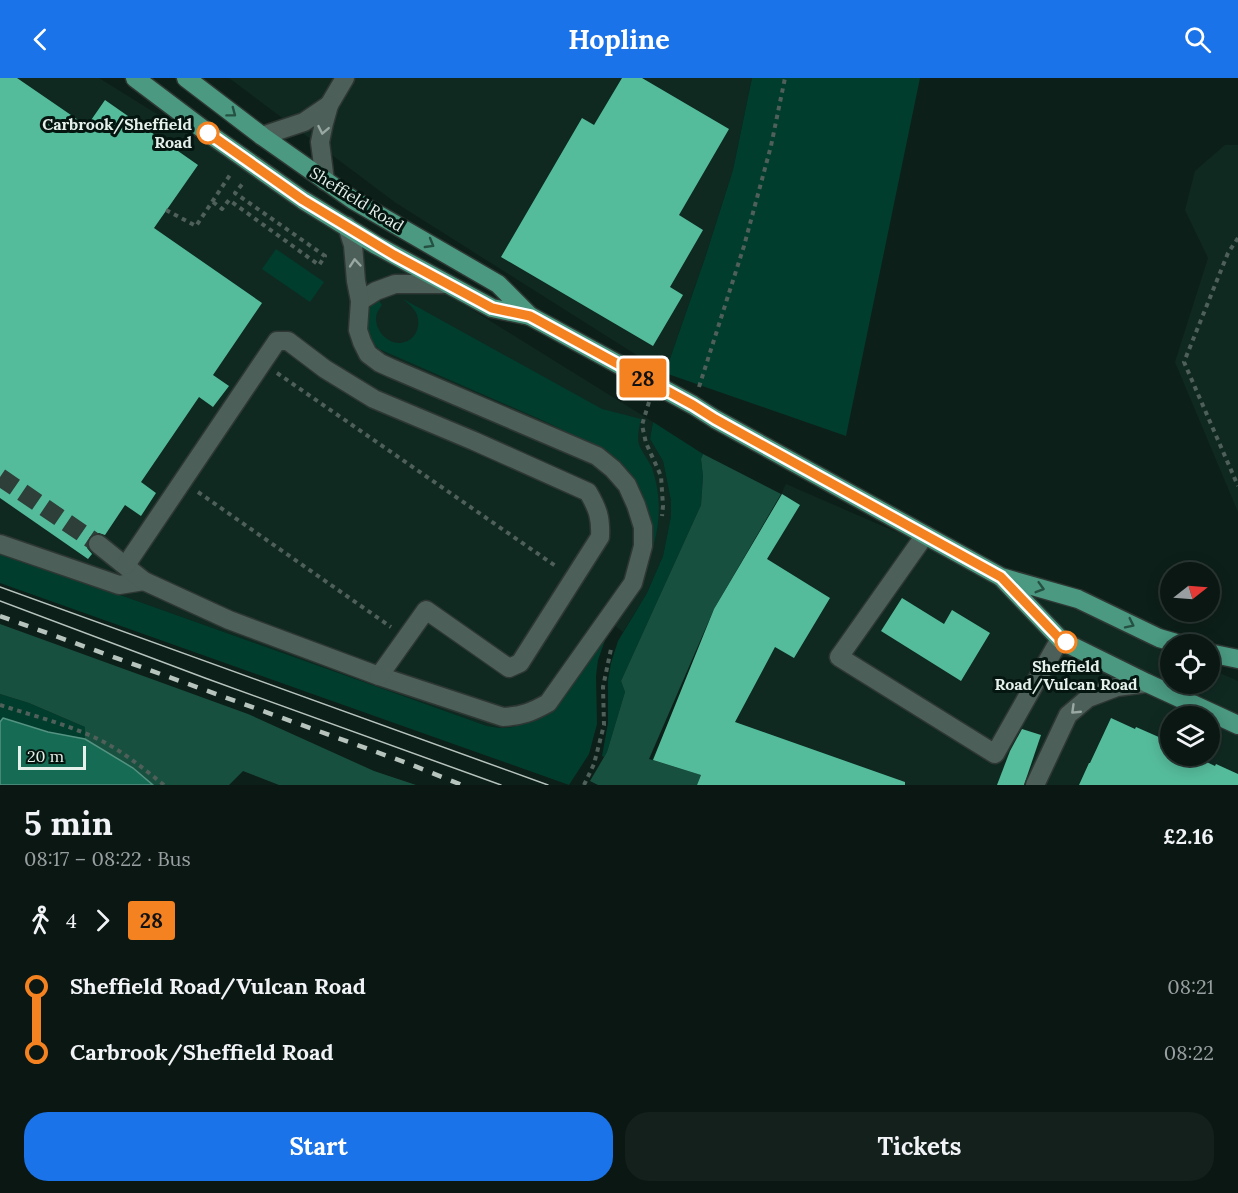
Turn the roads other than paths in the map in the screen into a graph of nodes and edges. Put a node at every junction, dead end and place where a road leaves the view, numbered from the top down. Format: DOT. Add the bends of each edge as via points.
graph roads {
  1 [pos="135,78"];
  2 [pos="186,78"];
  3 [pos="345,78"];
  4 [pos="329,105"];
  5 [pos="262,136"];
  6 [pos="325,181"];
  7 [pos="347,226"];
  8 [pos="446,284"];
  9 [pos="360,301"];
  10 [pos="530,316"];
  11 [pos="925,535"];
  12 [pos="0,544"];
  13 [pos="98,544"];
  14 [pos="126,565"];
  15 [pos="1001,577"];
  16 [pos="144,581"];
  17 [pos="1160,638"];
  18 [pos="1060,639"];
  19 [pos="1220,655"];
  20 [pos="1238,659"];
  21 [pos="379,676"];
  22 [pos="1147,683"];
  23 [pos="1238,725"];
  24 [pos="1035,785"];
  1 -- 7 [label="main road, Sheffield Road" via="303,200"];
  2 -- 5 [label="main road, Sheffield Road, one-way"];
  3 -- 4 [label="street"];
  4 -- 5 [label="street" via="304,122"];
  4 -- 6 [label="street, one-way" via="320,142"];
  5 -- 6 [label="main road, Sheffield Road"];
  6 -- 10 [label="main road, Sheffield Road, one-way" via="498,284"];
  7 -- 8 [label="main road, Sheffield Road"];
  9 -- 7 [label="street, one-way"];
  8 -- 9 [label="street" via="395,284"];
  8 -- 10 [label="main road, Sheffield Road" via="492,308"];
  9 -- 21 [label="street" via="358,330 368,354 391,368 597,456 627,485 643,527 643,546 633,583 548,703 532,712 503,717"];
  10 -- 11 [label="main road, Sheffield Road"];
  11 -- 15 [label="main road, Sheffield Road"];
  11 -- 18 [label="street" via="840,657 995,754"];
  12 -- 16 [label="street" via="119,585"];
  13 -- 14 [label="street"];
  14 -- 16 [label="street"];
  14 -- 21 [label="street" via="277,341 288,341 374,399 588,492 598,508 600,537 520,663 509,668 426,610"];
  15 -- 17 [label="main road, one-way" via="1078,599"];
  15 -- 18 [label="main road"];
  16 -- 21 [label="street" via="229,620"];
  18 -- 22 [label="main road"];
  19 -- 20 [label="main road"];
  22 -- 23 [label="main road"];
  22 -- 24 [label="street, one-way" via="1117,687 1088,698 1068,715"];
}
